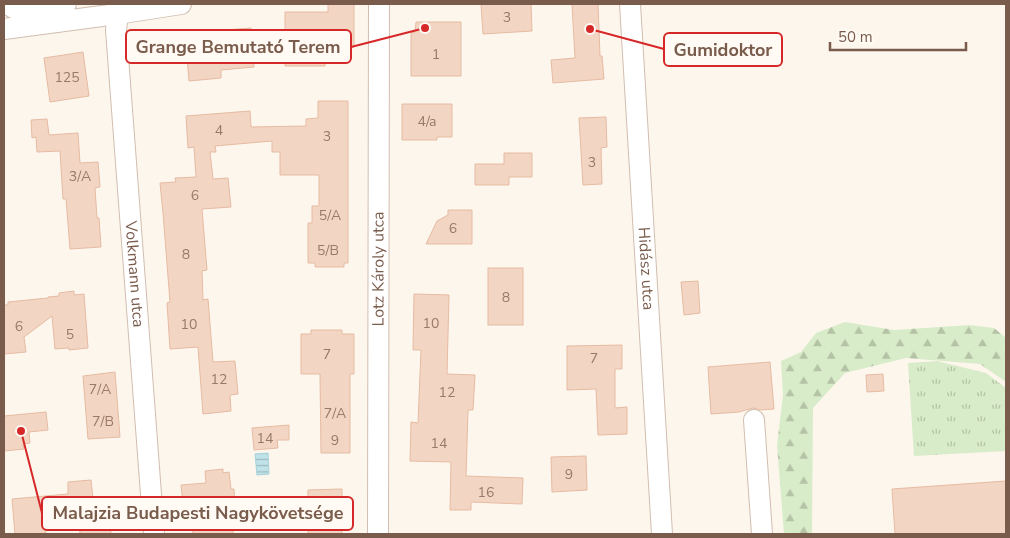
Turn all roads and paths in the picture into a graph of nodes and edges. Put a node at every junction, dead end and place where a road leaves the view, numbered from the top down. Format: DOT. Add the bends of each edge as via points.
graph roads {
  1 [pos="7,4"];
  2 [pos="66,4"];
  3 [pos="79,4"];
  4 [pos="181,4"];
  5 [pos="378,4"];
  6 [pos="630,4"];
  7 [pos="115,7"];
  8 [pos="4,29"];
  9 [pos="754,420"];
  10 [pos="154,534"];
  11 [pos="378,534"];
  12 [pos="662,534"];
  13 [pos="762,534"];
  1 -- 2 [label="street" via="17,10"];
  3 -- 7 [label="street"];
  4 -- 7 [label="street"];
  5 -- 11 [label="street, Lotz Károly utca"];
  6 -- 12 [label="street, Hidász utca"];
  7 -- 8 [label="street"];
  7 -- 10 [label="street, Volkmann utca"];
  9 -- 13 [label="street"];
}
